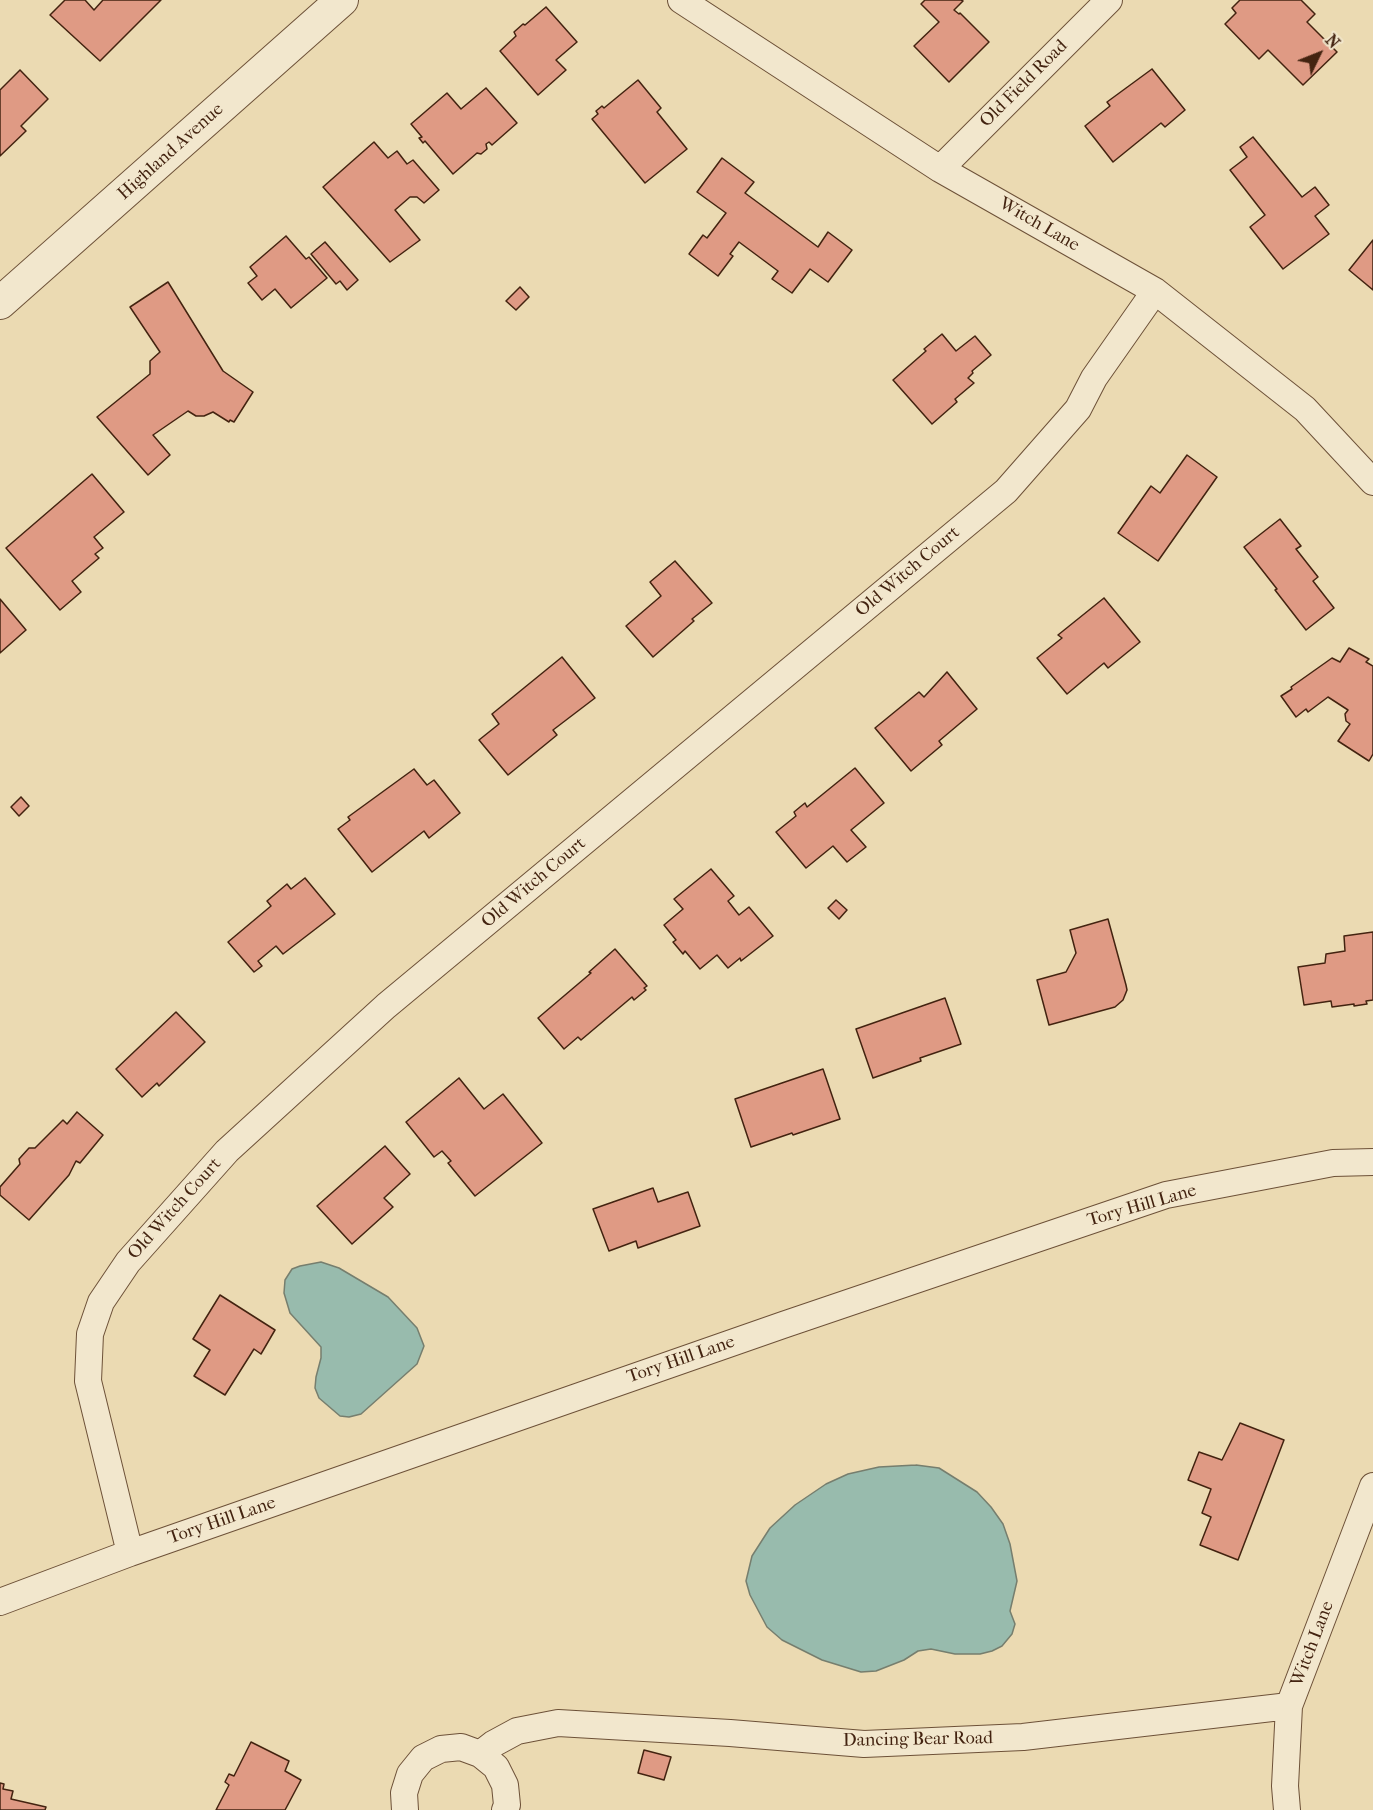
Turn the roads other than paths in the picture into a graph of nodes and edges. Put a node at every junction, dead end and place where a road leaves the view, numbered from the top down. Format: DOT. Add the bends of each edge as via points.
graph roads {
  1 [pos="342,0"];
  2 [pos="681,0"];
  3 [pos="1109,0"];
  4 [pos="940,169"];
  5 [pos="1155,291"];
  6 [pos="0,303"];
  7 [pos="1373,482"];
  8 [pos="1373,1162"];
  9 [pos="1373,1486"];
  10 [pos="130,1553"];
  11 [pos="0,1602"];
  12 [pos="1289,1706"];
  13 [pos="480,1754"];
  14 [pos="405,1810"];
  15 [pos="505,1810"];
  16 [pos="1287,1810"];
  1 -- 6 [label="street, Highland Avenue"];
  2 -- 4 [label="street, Witch Lane"];
  3 -- 4 [label="street, Old Field Road"];
  4 -- 5 [label="street, Witch Lane"];
  5 -- 7 [label="street, Witch Lane" via="1305,409"];
  5 -- 10 [label="street, Old Witch Court" via="1094,378 1078,409 1006,491 386,1006 227,1151 128,1262 101,1302 90,1334 88,1381"];
  8 -- 10 [label="street, Tory Hill Lane" via="1333,1163 1166,1195"];
  9 -- 12 [label="street, Witch Lane"];
  10 -- 11 [label="street, Tory Hill Lane"];
  12 -- 13 [label="street, Dancing Bear Road" via="1023,1737 864,1744 558,1723 518,1731"];
  12 -- 16 [label="street, Witch Lane"];
  13 -- 14 [label="street" via="461,1747 441,1749 423,1758 410,1774 404,1793"];
  13 -- 15 [label="street" via="496,1767 505,1785"];
}
